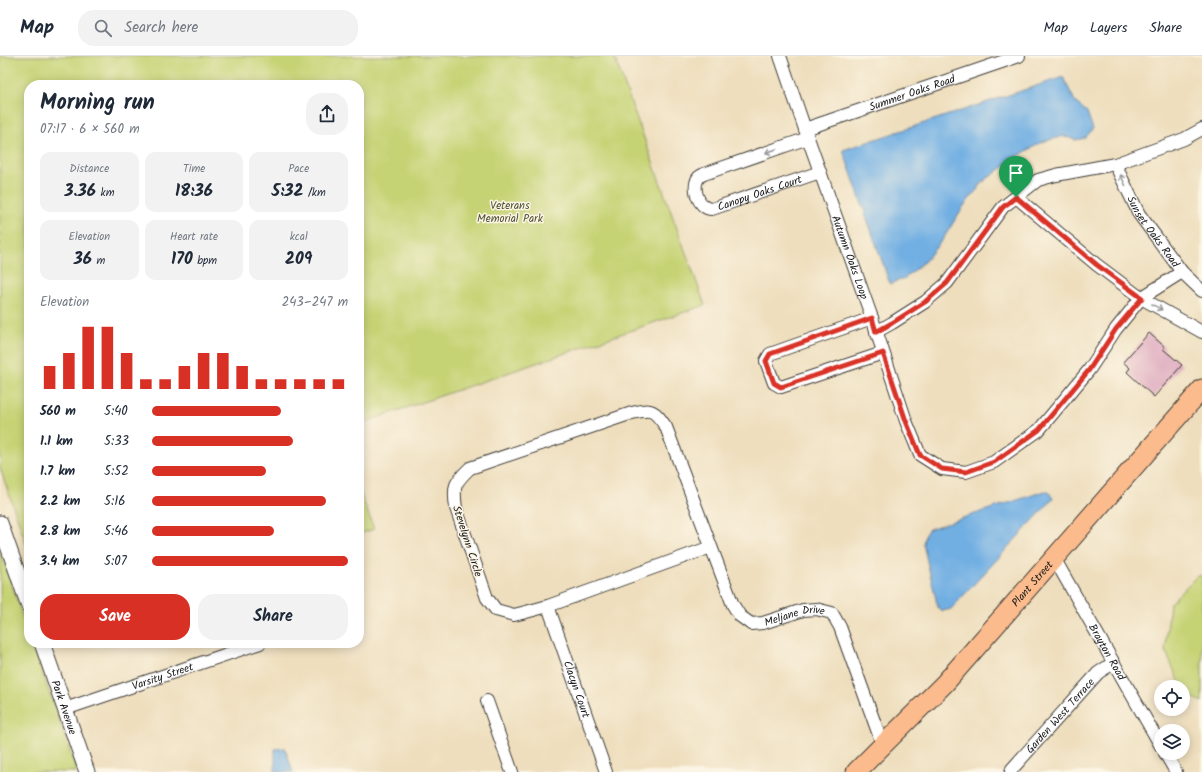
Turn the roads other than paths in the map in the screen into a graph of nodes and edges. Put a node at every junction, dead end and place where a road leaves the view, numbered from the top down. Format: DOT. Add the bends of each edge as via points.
graph roads {
  1 [pos="780,56"];
  2 [pos="1019,56"];
  3 [pos="1202,129"];
  4 [pos="806,134"];
  5 [pos="1115,164"];
  6 [pos="820,172"];
  7 [pos="1016,197"];
  8 [pos="1182,272"];
  9 [pos="1202,291"];
  10 [pos="1142,298"];
  11 [pos="872,318"];
  12 [pos="876,332"];
  13 [pos="1202,332"];
  14 [pos="883,353"];
  15 [pos="1202,389"];
  16 [pos="0,523"];
  17 [pos="711,547"];
  18 [pos="1054,558"];
  19 [pos="24,592"];
  20 [pos="548,606"];
  21 [pos="44,648"];
  22 [pos="245,648"];
  23 [pos="1113,662"];
  24 [pos="487,701"];
  25 [pos="65,709"];
  26 [pos="1154,734"];
  27 [pos="883,746"];
  28 [pos="1169,760"];
  29 [pos="87,772"];
  30 [pos="512,772"];
  31 [pos="606,772"];
  32 [pos="856,772"];
  33 [pos="1011,772"];
  34 [pos="1176,772"];
  1 -- 4 [label="street, Autumn Oaks Loop"];
  2 -- 4 [label="street, Summer Oaks Road"];
  3 -- 5 [label="street" via="1184,139"];
  4 -- 6 [label="street, Autumn Oaks Loop"];
  4 -- 6 [label="street, Canopy Oaks Court, one-way" via="699,177 696,183 700,202 704,207 712,209"];
  5 -- 7 [label="street" via="1038,180"];
  8 -- 5 [label="street, Sunset Oaks Road, one-way" via="1139,214"];
  6 -- 11 [label="street, Autumn Oaks Loop"];
  7 -- 10 [label="street" via="1097,265"];
  7 -- 12 [label="street" via="1003,207 947,283 925,302"];
  8 -- 9 [label="street, Sunset Oaks Road"];
  8 -- 10 [label="street, Autumn Oaks Loop"];
  10 -- 13 [label="street, one-way"];
  10 -- 14 [label="street, Autumn Oaks Loop" via="1116,329 1089,370 1039,430 994,462 966,472 942,469 920,455"];
  11 -- 12 [label="street, Autumn Oaks Loop"];
  11 -- 14 [label="street" via="770,354 766,361 774,383 781,387"];
  12 -- 14 [label="street, Autumn Oaks Loop"];
  15 -- 18 [label="main road, Plant Street"];
  16 -- 19 [label="street"];
  17 -- 20 [label="street, Stevelynn Circle"];
  17 -- 20 [label="street, Stevelynn Circle" via="666,427 657,414 646,410 470,468 459,479 454,500 487,598 496,610 514,615"];
  17 -- 27 [label="street, Meljane Drive" via="733,605 740,616 751,624 763,623 803,610 816,609 832,613 840,627"];
  18 -- 23 [label="street, Brayton Road"];
  18 -- 27 [label="main road, Plant Street" via="945,683"];
  20 -- 31 [label="street, Clacyn Court"];
  21 -- 25 [label="street, Park Avenue"];
  22 -- 25 [label="street, Varsity Street"];
  23 -- 26 [label="street, Brayton Road"];
  23 -- 33 [label="street, Garden West Terrace" via="1098,673"];
  24 -- 30 [label="street"];
  25 -- 29 [label="street, Park Avenue"];
  27 -- 32 [label="main road, Plant Street"];
  28 -- 34 [label="street"];
}
